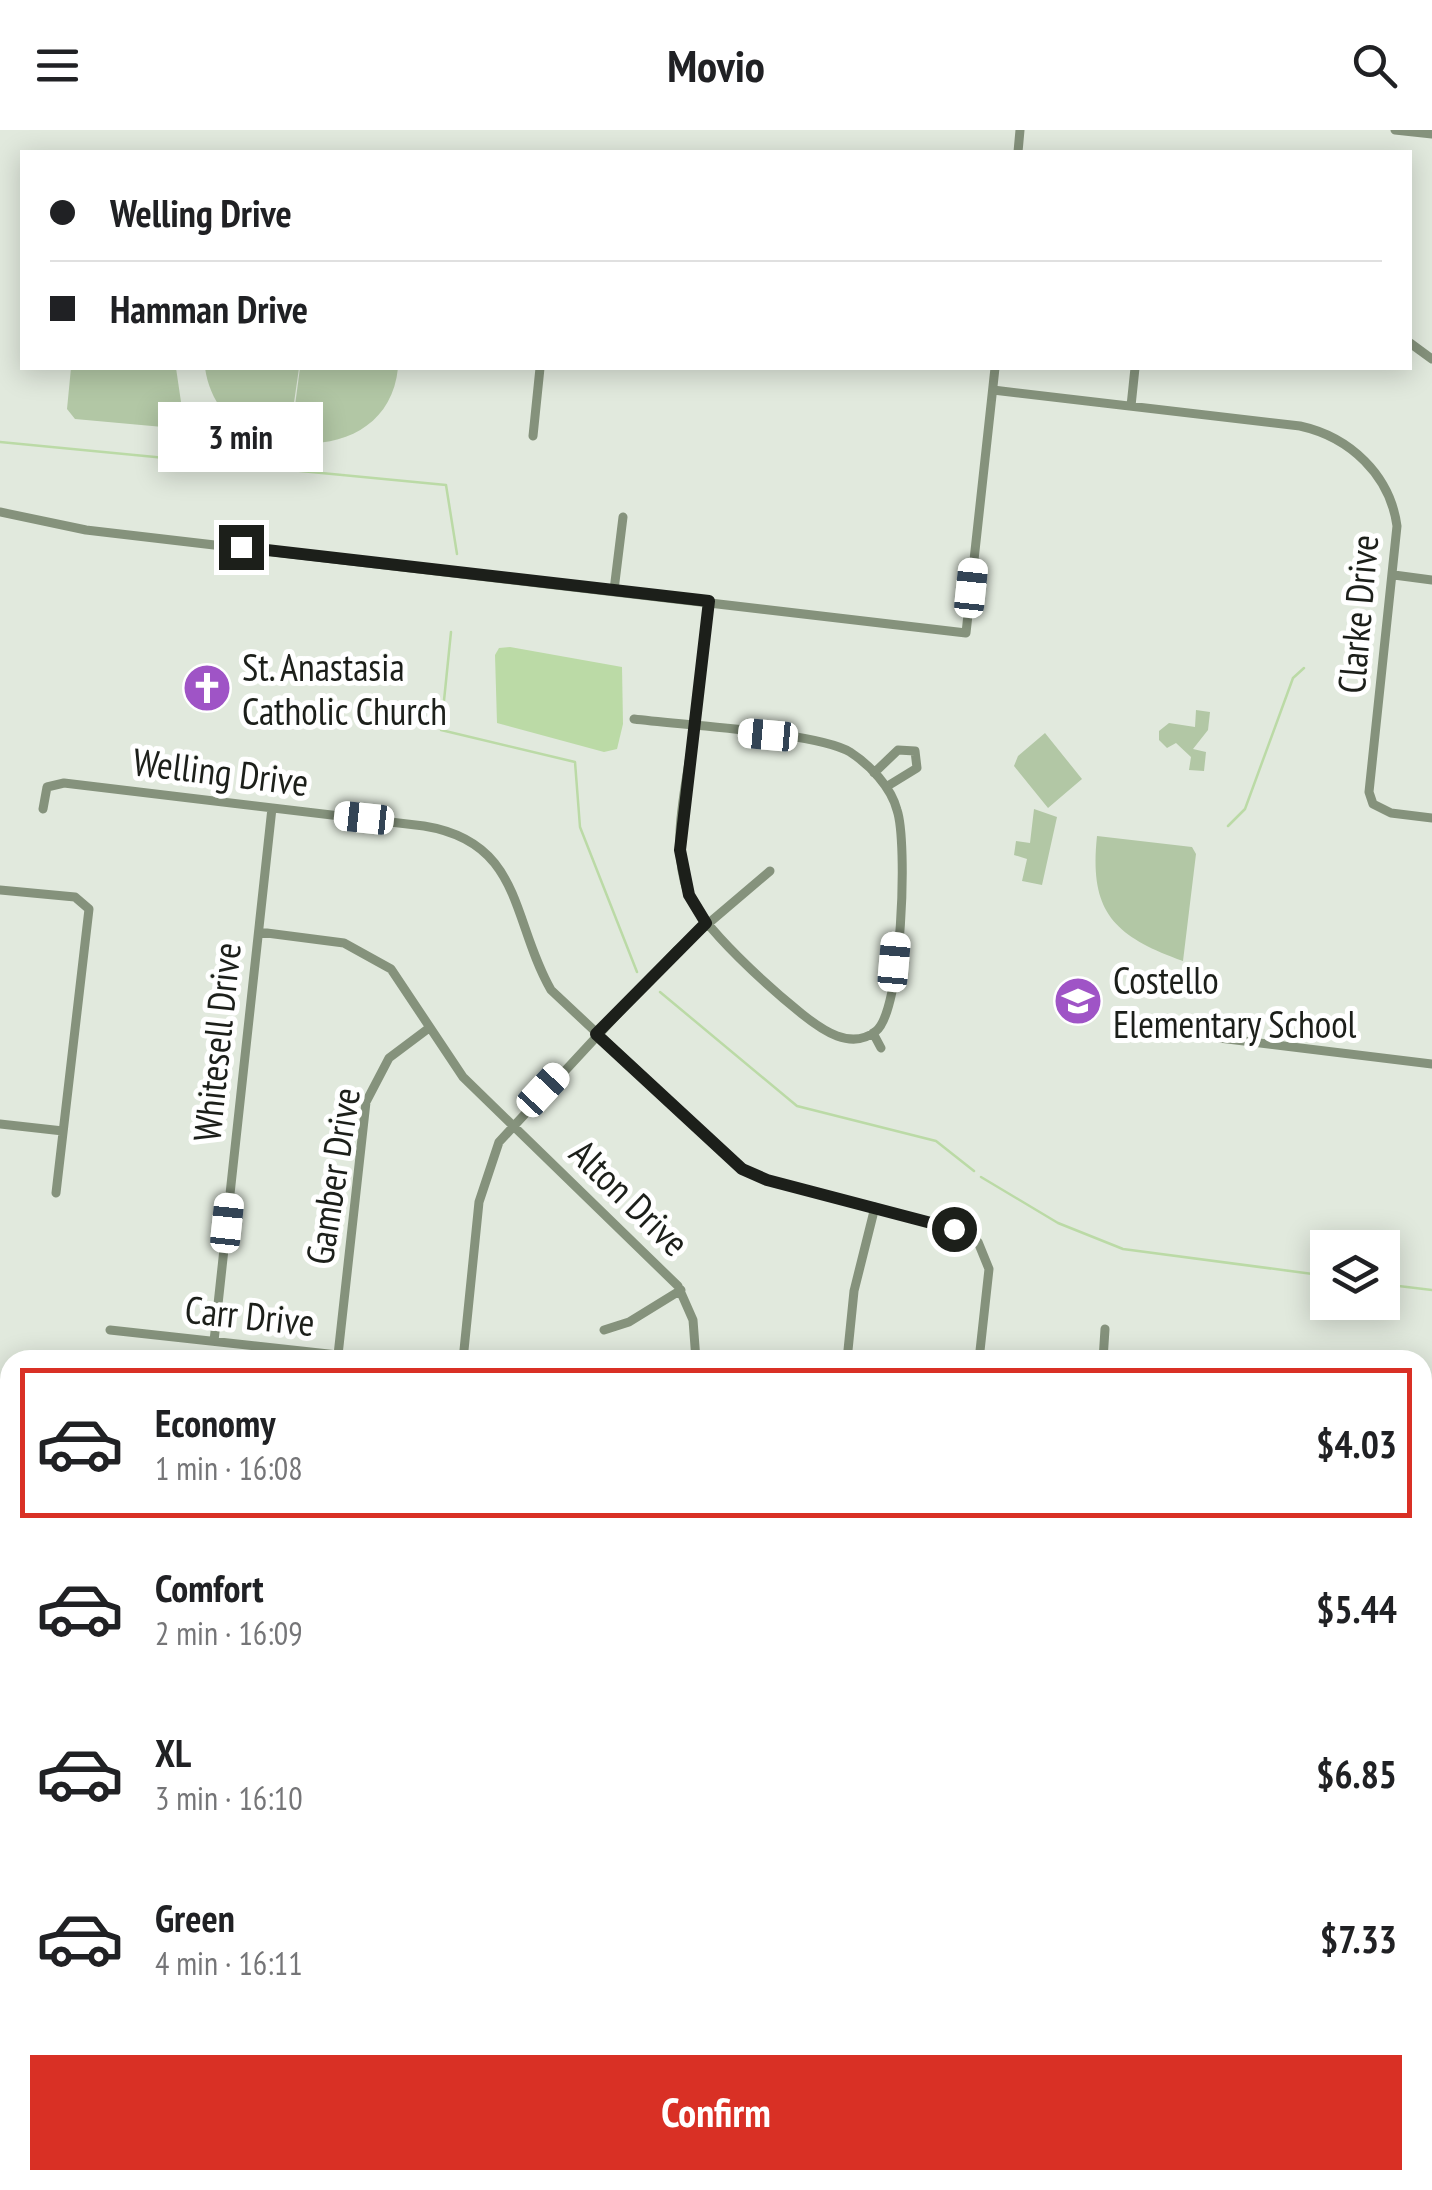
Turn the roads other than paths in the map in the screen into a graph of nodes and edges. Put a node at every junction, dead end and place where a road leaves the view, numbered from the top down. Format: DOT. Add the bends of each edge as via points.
graph roads {
  1 [pos="1395,130"];
  2 [pos="1432,134"];
  3 [pos="540,370"];
  4 [pos="995,370"];
  5 [pos="1135,370"];
  6 [pos="993,390"];
  7 [pos="1130,406"];
  8 [pos="533,436"];
  9 [pos="0,512"];
  10 [pos="622,518"];
  11 [pos="1394,575"];
  12 [pos="1432,580"];
  13 [pos="614,590"];
  14 [pos="709,601"];
  15 [pos="634,719"];
  16 [pos="694,727"];
  17 [pos="874,774"];
  18 [pos="886,786"];
  19 [pos="272,808"];
  20 [pos="43,809"];
  21 [pos="1432,818"];
  22 [pos="770,870"];
  23 [pos="0,890"];
  24 [pos="706,923"];
  25 [pos="258,932"];
  26 [pos="429,1028"];
  27 [pos="874,1032"];
  28 [pos="596,1034"];
  29 [pos="1203,1036"];
  30 [pos="881,1048"];
  31 [pos="1432,1064"];
  32 [pos="0,1124"];
  33 [pos="511,1126"];
  34 [pos="63,1131"];
  35 [pos="56,1192"];
  36 [pos="875,1208"];
  37 [pos="681,1290"];
  38 [pos="1105,1329"];
  39 [pos="110,1330"];
  40 [pos="604,1330"];
  41 [pos="214,1341"];
  42 [pos="294,1350"];
  43 [pos="339,1350"];
  44 [pos="464,1350"];
  45 [pos="695,1350"];
  46 [pos="848,1350"];
  47 [pos="980,1350"];
  48 [pos="1104,1350"];
  1 -- 2 [label="street"];
  3 -- 8 [label="street"];
  4 -- 6 [label="street"];
  5 -- 7 [label="street"];
  6 -- 7 [label="street, Clarke Drive"];
  6 -- 14 [label="street" via="966,633"];
  7 -- 11 [label="street, Clarke Drive" via="1300,426 1344,444 1371,466 1392,504"];
  9 -- 13 [label="street" via="86,530"];
  10 -- 13 [label="street"];
  11 -- 12 [label="street"];
  11 -- 21 [label="street, Clarke Drive" via="1369,788 1372,804 1385,812"];
  13 -- 14 [label="street"];
  14 -- 16 [label="street"];
  15 -- 16 [label="street"];
  16 -- 17 [label="street" via="830,744 851,752"];
  16 -- 24 [label="street" via="681,866"];
  17 -- 18 [label="street"];
  17 -- 18 [label="street" via="898,750 914,751 917,768"];
  18 -- 27 [label="street" via="904,846 890,1001"];
  19 -- 20 [label="street, Welling Drive" via="64,783 50,784"];
  19 -- 25 [label="street, Whitesell Drive"];
  19 -- 28 [label="street, Welling Drive" via="440,828 478,846 514,890 551,990"];
  22 -- 24 [label="street"];
  23 -- 34 [label="street" via="76,897 89,909"];
  24 -- 27 [label="street" via="828,1032 855,1039"];
  24 -- 28 [label="street"];
  25 -- 26 [label="street, Alton Drive" via="339,941 372,954 400,978"];
  25 -- 41 [label="street, Whitesell Drive"];
  26 -- 33 [label="street, Alton Drive" via="455,1069"];
  26 -- 43 [label="street, Gamber Drive" via="390,1058 366,1102"];
  27 -- 30 [label="street"];
  28 -- 33 [label="street"];
  28 -- 36 [label="street, Welling Drive" via="734,1164 767,1180"];
  29 -- 31 [label="street"];
  32 -- 34 [label="street"];
  33 -- 37 [label="street, Alton Drive"];
  33 -- 44 [label="street" via="491,1156 482,1187"];
  34 -- 35 [label="street"];
  36 -- 46 [label="street" via="854,1291"];
  36 -- 47 [label="street, Welling Drive" via="978,1242 987,1255"];
  37 -- 40 [label="street"];
  37 -- 45 [label="street, Alton Drive"];
  38 -- 48 [label="street"];
  39 -- 41 [label="street, Carr Drive"];
  41 -- 42 [label="street, Carr Drive"];
}
